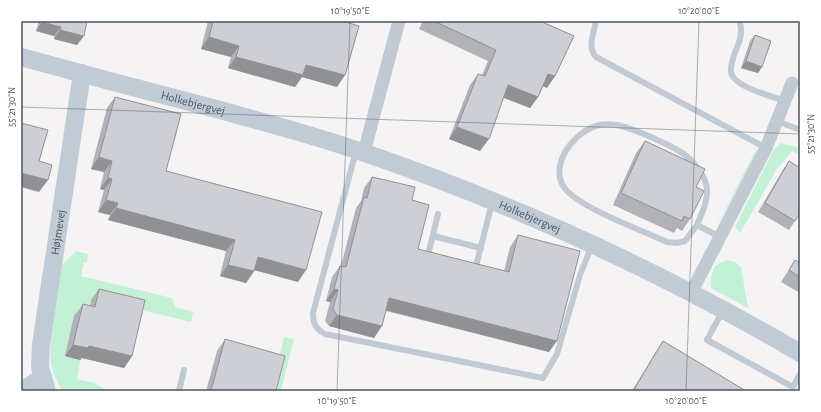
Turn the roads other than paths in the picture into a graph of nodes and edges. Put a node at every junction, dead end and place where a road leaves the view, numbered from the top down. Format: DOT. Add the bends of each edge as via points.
graph roads {
  1 [pos="399,21"];
  2 [pos="596,21"];
  3 [pos="739,21"];
  4 [pos="21,56"];
  5 [pos="82,73"];
  6 [pos="792,83"];
  7 [pos="785,101"];
  8 [pos="777,121"];
  9 [pos="800,130"];
  10 [pos="766,148"];
  11 [pos="360,151"];
  12 [pos="493,201"];
  13 [pos="438,214"];
  14 [pos="697,224"];
  15 [pos="433,236"];
  16 [pos="720,237"];
  17 [pos="592,244"];
  18 [pos="481,248"];
  19 [pos="426,261"];
  20 [pos="475,270"];
  21 [pos="691,293"];
  22 [pos="723,310"];
  23 [pos="800,353"];
  24 [pos="184,370"];
  25 [pos="800,374"];
  26 [pos="45,384"];
  27 [pos="793,387"];
  28 [pos="21,389"];
  29 [pos="179,391"];
  30 [pos="800,391"];
  1 -- 11 [label="street"];
  2 -- 10 [label="lane" via="592,42 593,55"];
  3 -- 7 [label="lane" via="740,39 731,67 734,80"];
  4 -- 5 [label="street, Holkebjergvej"];
  5 -- 11 [label="street, Holkebjergvej" via="282,127"];
  5 -- 26 [label="street, Højmevej" via="41,344 40,367"];
  6 -- 7 [label="street"];
  7 -- 8 [label="street"];
  8 -- 9 [label="lane"];
  8 -- 10 [label="street"];
  10 -- 16 [label="street"];
  11 -- 12 [label="street, Holkebjergvej"];
  11 -- 17 [label="lane" via="313,313 316,329 326,334 543,378 557,354 580,275"];
  12 -- 17 [label="street, Holkebjergvej"];
  12 -- 18 [label="lane"];
  13 -- 15 [label="lane"];
  14 -- 14 [label="lane" via="705,205 706,185 699,170 680,152 621,126 600,124 584,129 571,143 561,160 560,175 566,190 588,206 667,242 685,241"];
  14 -- 16 [label="lane"];
  15 -- 18 [label="lane"];
  15 -- 19 [label="lane"];
  16 -- 21 [label="street"];
  17 -- 21 [label="street, Holkebjergvej"];
  18 -- 20 [label="lane"];
  21 -- 22 [label="street, Holkebjergvej"];
  22 -- 23 [label="street, Holkebjergvej"];
  22 -- 27 [label="lane" via="707,340"];
  24 -- 29 [label="lane"];
  25 -- 27 [label="lane"];
  26 -- 28 [label="street"];
  27 -- 30 [label="lane"];
}
